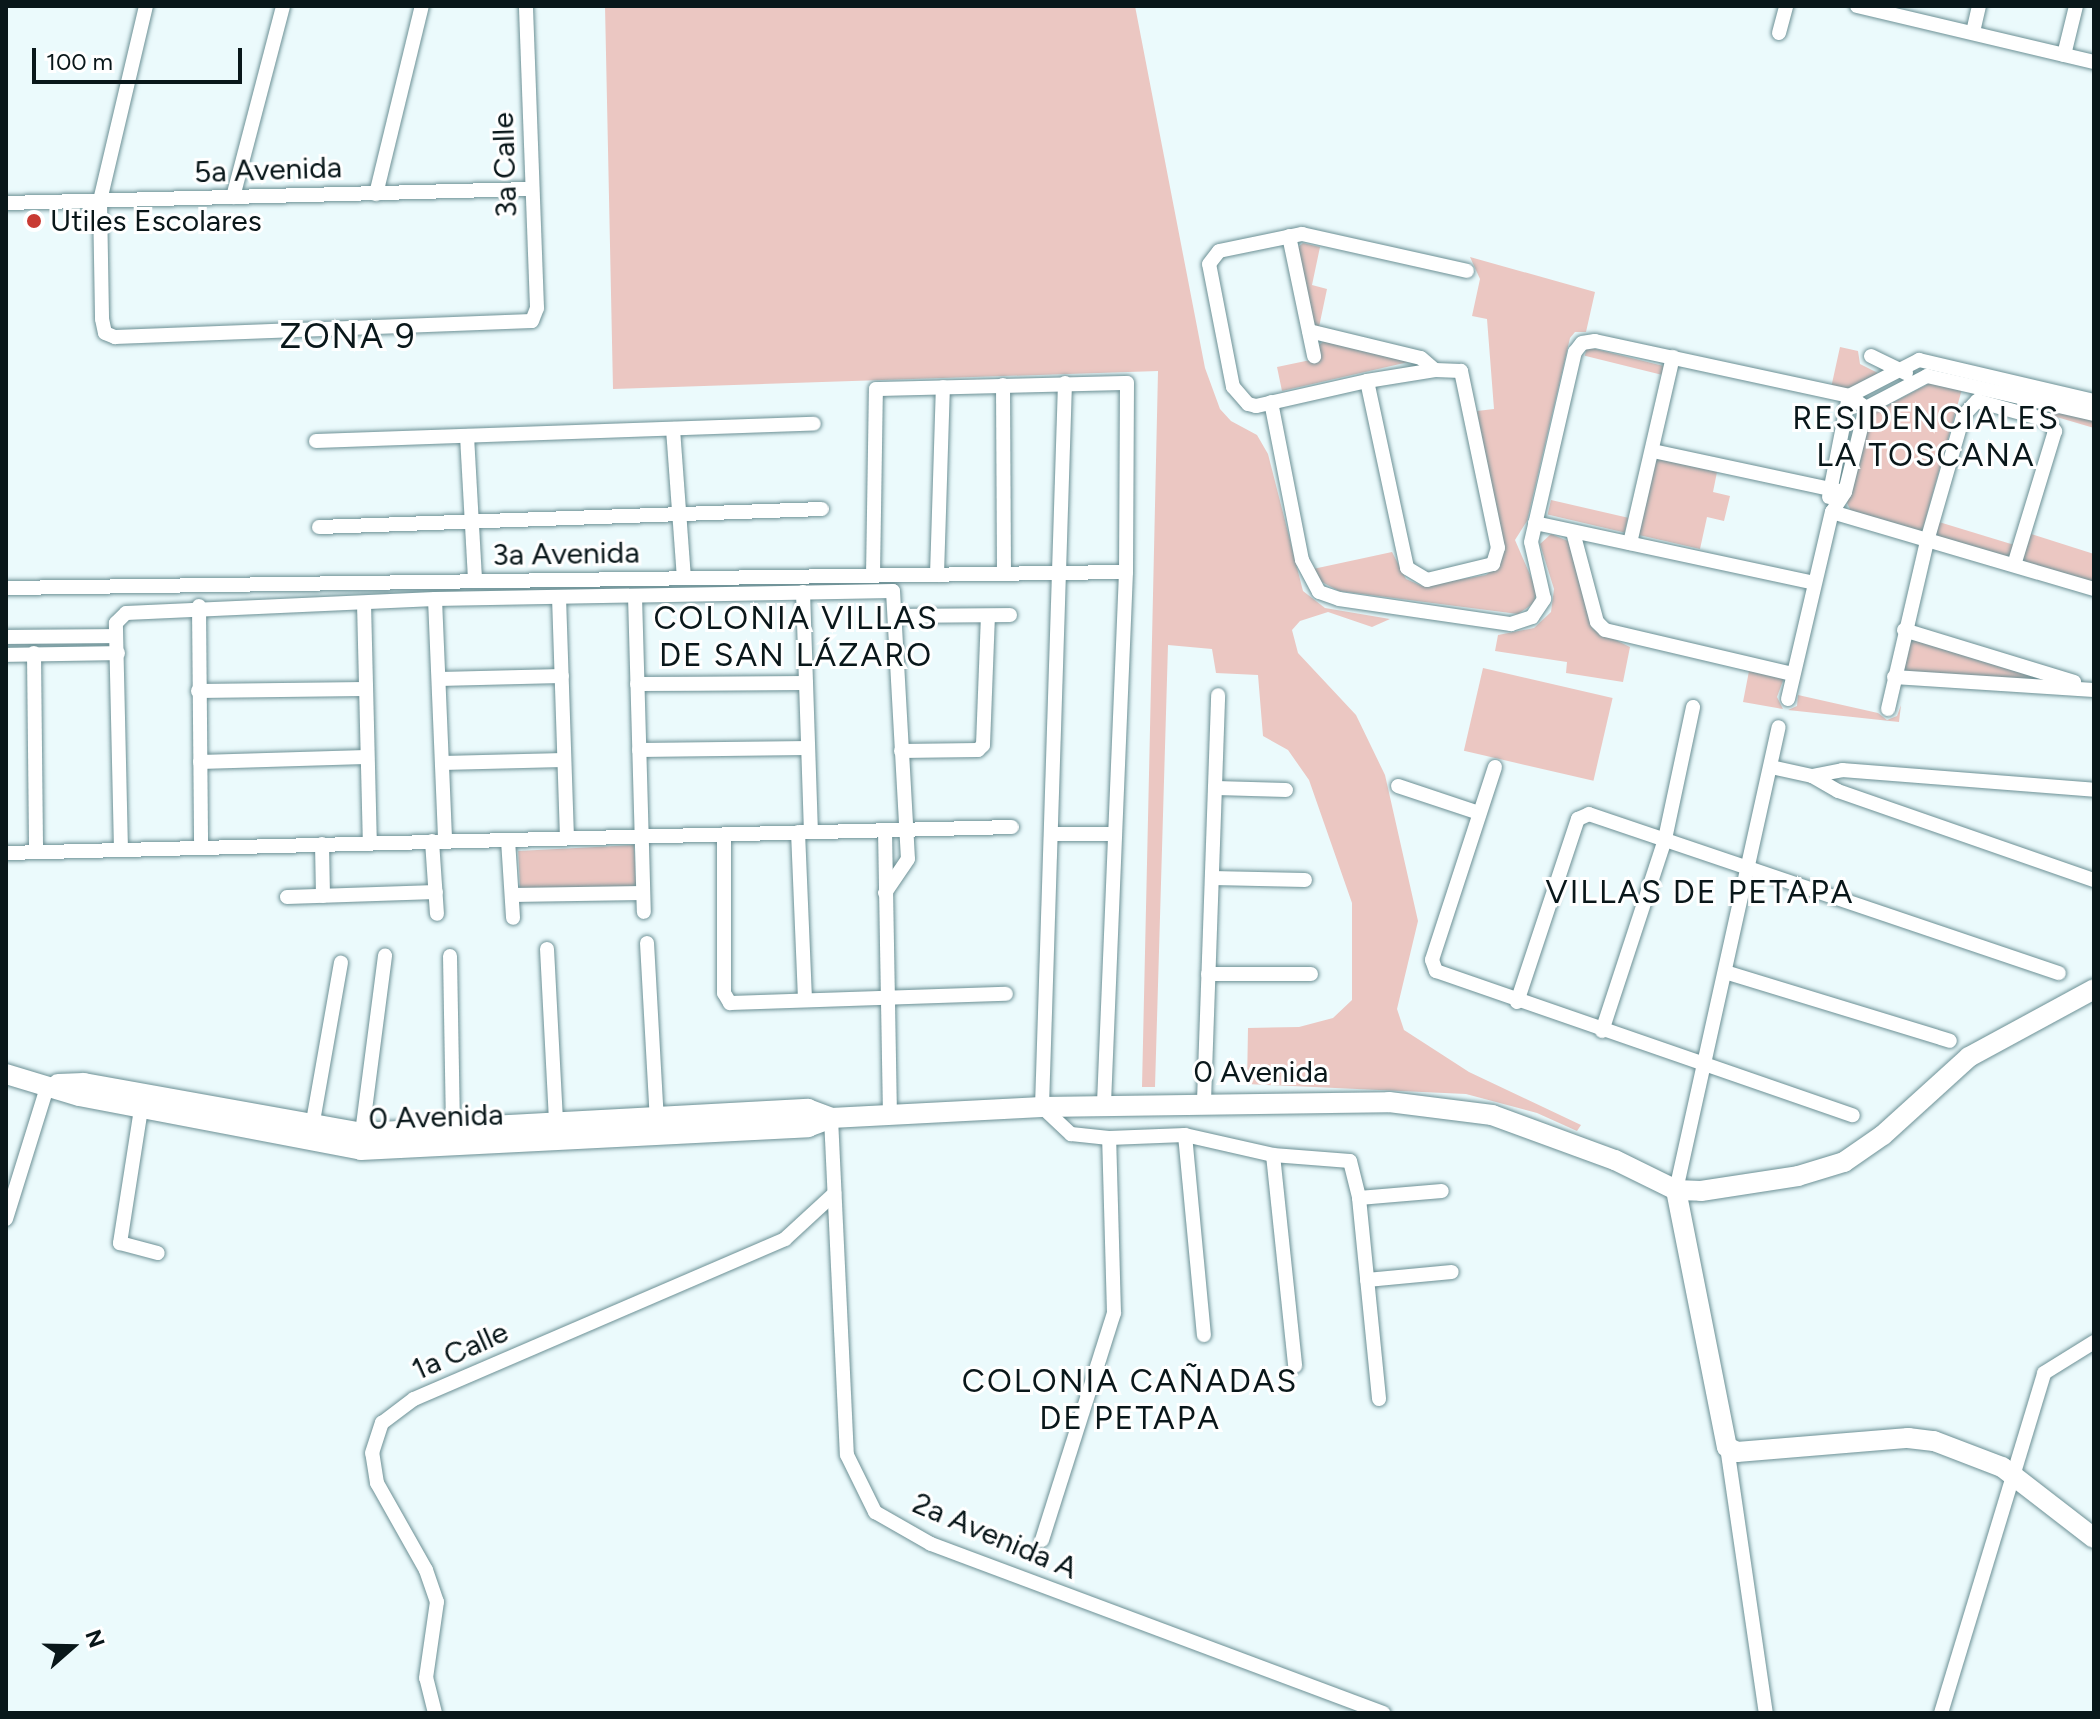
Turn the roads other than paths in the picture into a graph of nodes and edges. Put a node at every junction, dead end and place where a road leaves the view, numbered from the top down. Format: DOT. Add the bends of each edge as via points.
graph roads {
  1 [pos="146,6"];
  2 [pos="283,6"];
  3 [pos="422,6"];
  4 [pos="526,6"];
  5 [pos="1786,6"];
  6 [pos="1857,6"];
  7 [pos="1979,6"];
  8 [pos="2076,6"];
  9 [pos="1881,9"];
  10 [pos="1973,32"];
  11 [pos="1779,33"];
  12 [pos="2064,55"];
  13 [pos="2094,62"];
  14 [pos="531,189"];
  15 [pos="376,194"];
  16 [pos="233,197"];
  17 [pos="100,201"];
  18 [pos="6,203"];
  19 [pos="1289,236"];
  20 [pos="1467,271"];
  21 [pos="1309,331"];
  22 [pos="1314,356"];
  23 [pos="1871,356"];
  24 [pos="1673,357"];
  25 [pos="1903,368"];
  26 [pos="1435,370"];
  27 [pos="1367,381"];
  28 [pos="1065,383"];
  29 [pos="1912,383"];
  30 [pos="1003,385"];
  31 [pos="943,387"];
  32 [pos="1849,396"];
  33 [pos="2094,401"];
  34 [pos="1271,402"];
  35 [pos="1866,408"];
  36 [pos="2094,414"];
  37 [pos="814,424"];
  38 [pos="673,429"];
  39 [pos="467,436"];
  40 [pos="316,441"];
  41 [pos="1653,451"];
  42 [pos="1827,489"];
  43 [pos="1845,492"];
  44 [pos="822,509"];
  45 [pos="1832,512"];
  46 [pos="679,514"];
  47 [pos="472,522"];
  48 [pos="1535,523"];
  49 [pos="319,527"];
  50 [pos="1573,532"];
  51 [pos="1927,541"];
  52 [pos="1630,543"];
  53 [pos="2014,565"];
  54 [pos="1126,572"];
  55 [pos="1059,573"];
  56 [pos="1004,574"];
  57 [pos="873,575"];
  58 [pos="937,575"];
  59 [pos="684,578"];
  60 [pos="475,581"];
  61 [pos="1814,583"];
  62 [pos="6,588"];
  63 [pos="2094,589"];
  64 [pos="803,592"];
  65 [pos="635,596"];
  66 [pos="559,597"];
  67 [pos="435,599"];
  68 [pos="364,603"];
  69 [pos="199,606"];
  70 [pos="1010,615"];
  71 [pos="897,616"];
  72 [pos="988,616"];
  73 [pos="1904,630"];
  74 [pos="116,636"];
  75 [pos="6,637"];
  76 [pos="34,653"];
  77 [pos="118,653"];
  78 [pos="6,655"];
  79 [pos="1793,674"];
  80 [pos="562,676"];
  81 [pos="1894,677"];
  82 [pos="439,679"];
  83 [pos="806,683"];
  84 [pos="637,684"];
  85 [pos="365,689"];
  86 [pos="2094,689"];
  87 [pos="198,691"];
  88 [pos="1218,695"];
  89 [pos="1788,699"];
  90 [pos="1693,707"];
  91 [pos="1888,709"];
  92 [pos="1779,727"];
  93 [pos="808,748"];
  94 [pos="639,750"];
  95 [pos="901,751"];
  96 [pos="366,757"];
  97 [pos="564,760"];
  98 [pos="200,762"];
  99 [pos="442,763"];
  100 [pos="1495,767"];
  101 [pos="1771,767"];
  102 [pos="1812,776"];
  103 [pos="1398,786"];
  104 [pos="1216,788"];
  105 [pos="1286,790"];
  106 [pos="2094,790"];
  107 [pos="1479,813"];
  108 [pos="1012,827"];
  109 [pos="904,829"];
  110 [pos="885,830"];
  111 [pos="804,832"];
  112 [pos="1051,834"];
  113 [pos="1113,834"];
  114 [pos="724,835"];
  115 [pos="642,836"];
  116 [pos="567,838"];
  117 [pos="1665,839"];
  118 [pos="508,840"];
  119 [pos="439,841"];
  120 [pos="370,843"];
  121 [pos="322,844"];
  122 [pos="201,847"];
  123 [pos="121,850"];
  124 [pos="36,852"];
  125 [pos="6,853"];
  126 [pos="1749,869"];
  127 [pos="1212,878"];
  128 [pos="1305,880"];
  129 [pos="2094,880"];
  130 [pos="436,892"];
  131 [pos="643,893"];
  132 [pos="885,893"];
  133 [pos="512,895"];
  134 [pos="323,896"];
  135 [pos="287,897"];
  136 [pos="644,912"];
  137 [pos="437,914"];
  138 [pos="513,918"];
  139 [pos="647,943"];
  140 [pos="547,949"];
  141 [pos="385,955"];
  142 [pos="450,956"];
  143 [pos="341,963"];
  144 [pos="1725,972"];
  145 [pos="2059,973"];
  146 [pos="1208,974"];
  147 [pos="1311,974"];
  148 [pos="2094,989"];
  149 [pos="1006,994"];
  150 [pos="886,997"];
  151 [pos="805,999"];
  152 [pos="1517,1002"];
  153 [pos="1602,1031"];
  154 [pos="1950,1041"];
  155 [pos="1703,1066"];
  156 [pos="6,1074"];
  157 [pos="48,1084"];
  158 [pos="1204,1101"];
  159 [pos="1104,1104"];
  160 [pos="1042,1107"];
  161 [pos="141,1109"];
  162 [pos="890,1115"];
  163 [pos="1853,1115"];
  164 [pos="831,1118"];
  165 [pos="556,1123"];
  166 [pos="657,1126"];
  167 [pos="312,1127"];
  168 [pos="362,1133"];
  169 [pos="1185,1135"];
  170 [pos="1109,1138"];
  171 [pos="453,1139"];
  172 [pos="1273,1155"];
  173 [pos="1676,1190"];
  174 [pos="1442,1191"];
  175 [pos="834,1194"];
  176 [pos="1359,1198"];
  177 [pos="6,1219"];
  178 [pos="158,1253"];
  179 [pos="1452,1272"];
  180 [pos="1367,1280"];
  181 [pos="1204,1335"];
  182 [pos="2094,1342"];
  183 [pos="1295,1366"];
  184 [pos="1379,1399"];
  185 [pos="1727,1447"];
  186 [pos="2014,1476"];
  187 [pos="2094,1538"];
  188 [pos="1042,1540"];
  189 [pos="435,1713"];
  190 [pos="1383,1713"];
  191 [pos="1766,1713"];
  192 [pos="1941,1713"];
  1 -- 17 [label="street"];
  2 -- 16 [label="street"];
  3 -- 15 [label="street"];
  4 -- 14 [label="street, 3a Calle"];
  5 -- 11 [label="street"];
  6 -- 9 [label="street"];
  7 -- 10 [label="street"];
  8 -- 12 [label="street"];
  9 -- 10 [label="street"];
  10 -- 12 [label="street"];
  12 -- 13 [label="street"];
  14 -- 15 [label="street, 5a Avenida"];
  14 -- 17 [label="street, 3a Calle" via="537,308 532,321 177,335 105,333"];
  15 -- 16 [label="street, 5a Avenida"];
  16 -- 17 [label="street, 5a Avenida"];
  17 -- 18 [label="street, 5a Avenida"];
  19 -- 20 [label="street" via="1302,234"];
  19 -- 21 [label="street"];
  19 -- 34 [label="street" via="1219,251 1209,264 1235,393 1252,406"];
  21 -- 22 [label="street"];
  21 -- 26 [label="street" via="1421,358"];
  23 -- 25 [label="street"];
  24 -- 32 [label="street"];
  24 -- 41 [label="street"];
  24 -- 48 [label="street" via="1593,341 1577,346"];
  25 -- 29 [label="street"];
  25 -- 32 [label="street"];
  25 -- 33 [label="street" via="1919,360"];
  26 -- 27 [label="street"];
  26 -- 27 [label="street" via="1461,371 1499,553 1489,567 1427,580 1413,576 1401,557"];
  27 -- 34 [label="street"];
  28 -- 30 [label="street"];
  28 -- 54 [label="street" via="1122,382 1129,387"];
  28 -- 55 [label="street"];
  29 -- 35 [label="street"];
  29 -- 36 [label="street" via="1927,376"];
  30 -- 31 [label="street"];
  30 -- 56 [label="street"];
  31 -- 57 [label="street" via="876,389"];
  31 -- 58 [label="street"];
  32 -- 35 [label="street"];
  32 -- 42 [label="street"];
  34 -- 48 [label="street" via="1305,573 1324,595 1522,622 1536,614 1545,593 1531,547"];
  35 -- 43 [label="street"];
  37 -- 38 [label="street"];
  38 -- 39 [label="street"];
  38 -- 46 [label="street"];
  39 -- 40 [label="street"];
  39 -- 47 [label="street"];
  41 -- 42 [label="street"];
  41 -- 52 [label="street"];
  42 -- 43 [label="street"];
  42 -- 45 [label="street"];
  43 -- 45 [label="street"];
  44 -- 46 [label="street"];
  45 -- 51 [label="street"];
  45 -- 61 [label="street"];
  46 -- 47 [label="street"];
  46 -- 59 [label="street"];
  47 -- 49 [label="street"];
  47 -- 60 [label="street"];
  48 -- 50 [label="street"];
  50 -- 52 [label="street"];
  50 -- 79 [label="street" via="1597,622 1605,630"];
  51 -- 53 [label="street"];
  51 -- 53 [label="street" via="1969,405 1982,402 2054,425"];
  51 -- 73 [label="street"];
  52 -- 61 [label="street"];
  53 -- 63 [label="street"];
  54 -- 55 [label="street, 3a Avenida"];
  54 -- 113 [label="street"];
  55 -- 56 [label="street, 3a Avenida"];
  55 -- 112 [label="street"];
  56 -- 58 [label="street, 3a Avenida"];
  57 -- 58 [label="street, 3a Avenida"];
  57 -- 59 [label="street, 3a Avenida"];
  59 -- 60 [label="street, 3a Avenida"];
  60 -- 62 [label="street, 3a Avenida"];
  61 -- 79 [label="street"];
  64 -- 65 [label="street"];
  64 -- 71 [label="street" via="893,591"];
  64 -- 83 [label="street"];
  65 -- 66 [label="street"];
  65 -- 84 [label="street"];
  66 -- 67 [label="street"];
  66 -- 80 [label="street"];
  67 -- 68 [label="street"];
  67 -- 82 [label="street"];
  68 -- 69 [label="street"];
  68 -- 85 [label="street"];
  69 -- 74 [label="street" via="126,613 116,623"];
  69 -- 87 [label="street"];
  70 -- 72 [label="street"];
  71 -- 72 [label="street"];
  71 -- 95 [label="street"];
  72 -- 95 [label="street" via="983,745 978,750"];
  73 -- 81 [label="street"];
  73 -- 86 [label="street"];
  74 -- 75 [label="street"];
  74 -- 77 [label="street"];
  76 -- 77 [label="street"];
  76 -- 78 [label="street"];
  76 -- 124 [label="street"];
  77 -- 123 [label="street"];
  79 -- 89 [label="street"];
  80 -- 82 [label="street"];
  80 -- 97 [label="street"];
  81 -- 86 [label="street"];
  81 -- 91 [label="street"];
  82 -- 99 [label="street"];
  83 -- 84 [label="street"];
  83 -- 93 [label="street"];
  84 -- 94 [label="street"];
  85 -- 87 [label="street"];
  85 -- 96 [label="street"];
  87 -- 98 [label="street"];
  88 -- 104 [label="street"];
  90 -- 117 [label="street"];
  92 -- 101 [label="street"];
  93 -- 94 [label="street"];
  93 -- 111 [label="street"];
  94 -- 115 [label="street"];
  95 -- 109 [label="street"];
  96 -- 98 [label="street"];
  96 -- 120 [label="street"];
  97 -- 99 [label="street"];
  97 -- 116 [label="street"];
  98 -- 122 [label="street"];
  99 -- 119 [label="street"];
  100 -- 107 [label="street"];
  101 -- 102 [label="street"];
  101 -- 126 [label="street"];
  102 -- 106 [label="street" via="1842,770"];
  102 -- 129 [label="street" via="1838,791"];
  103 -- 107 [label="street"];
  104 -- 105 [label="street"];
  104 -- 127 [label="street"];
  107 -- 152 [label="street" via="1432,964 1439,973"];
  108 -- 109 [label="street"];
  109 -- 110 [label="street"];
  109 -- 132 [label="street" via="908,859"];
  110 -- 111 [label="street"];
  110 -- 132 [label="street"];
  111 -- 114 [label="street"];
  111 -- 151 [label="street"];
  112 -- 113 [label="street"];
  112 -- 160 [label="street"];
  113 -- 159 [label="street"];
  114 -- 115 [label="street"];
  114 -- 151 [label="street" via="726,999"];
  115 -- 116 [label="street"];
  115 -- 131 [label="street"];
  116 -- 118 [label="street"];
  117 -- 126 [label="street"];
  117 -- 152 [label="street" via="1593,813 1578,819"];
  117 -- 153 [label="street"];
  118 -- 119 [label="street"];
  118 -- 133 [label="street"];
  119 -- 120 [label="street"];
  119 -- 130 [label="street"];
  120 -- 121 [label="street"];
  121 -- 122 [label="street"];
  121 -- 134 [label="street"];
  122 -- 123 [label="street"];
  123 -- 124 [label="street"];
  124 -- 125 [label="street"];
  126 -- 144 [label="street"];
  126 -- 145 [label="street"];
  127 -- 128 [label="street"];
  127 -- 146 [label="street"];
  130 -- 134 [label="street"];
  130 -- 137 [label="street"];
  131 -- 133 [label="street"];
  131 -- 136 [label="street"];
  132 -- 150 [label="street"];
  133 -- 138 [label="street"];
  134 -- 135 [label="street"];
  139 -- 166 [label="street"];
  140 -- 165 [label="street"];
  141 -- 168 [label="street"];
  142 -- 171 [label="street"];
  143 -- 167 [label="street"];
  144 -- 154 [label="street"];
  144 -- 155 [label="street"];
  146 -- 147 [label="street"];
  146 -- 158 [label="street"];
  148 -- 173 [label="main road" via="1969,1057 1883,1135 1844,1162 1729,1188"];
  149 -- 150 [label="street"];
  150 -- 151 [label="street"];
  150 -- 162 [label="street"];
  152 -- 153 [label="street"];
  153 -- 155 [label="street"];
  155 -- 163 [label="street"];
  155 -- 173 [label="street"];
  156 -- 157 [label="main road, 0 Avenida"];
  157 -- 161 [label="main road, 0 Avenida"];
  157 -- 167 [label="main road, 0 Avenida" via="84,1083"];
  157 -- 177 [label="street"];
  158 -- 159 [label="main road, 0 Avenida"];
  158 -- 173 [label="main road, 0 Avenida" via="1389,1102 1492,1115 1615,1160"];
  159 -- 160 [label="main road, 0 Avenida"];
  160 -- 162 [label="main road, 0 Avenida"];
  160 -- 170 [label="street" via="1071,1134"];
  161 -- 171 [label="main road, 0 Avenida" via="331,1148"];
  161 -- 178 [label="street" via="120,1243"];
  162 -- 164 [label="main road, 0 Avenida"];
  164 -- 166 [label="main road, 0 Avenida" via="808,1127"];
  164 -- 175 [label="street, 2a Avenida A"];
  165 -- 166 [label="main road, 0 Avenida"];
  165 -- 171 [label="main road, 0 Avenida"];
  166 -- 171 [label="main road, 0 Avenida"];
  167 -- 168 [label="main road, 0 Avenida"];
  168 -- 171 [label="main road, 0 Avenida"];
  169 -- 170 [label="street"];
  169 -- 172 [label="street"];
  169 -- 181 [label="street"];
  170 -- 188 [label="street" via="1114,1313"];
  172 -- 176 [label="street" via="1343,1157 1355,1169"];
  172 -- 183 [label="street"];
  173 -- 185 [label="main road"];
  174 -- 176 [label="street"];
  175 -- 189 [label="street, 1a Calle" via="785,1239 414,1399 382,1423 372,1453 377,1483 426,1570 437,1602 426,1678"];
  175 -- 190 [label="street, 2a Avenida A" via="847,1455 875,1512 931,1544"];
  176 -- 180 [label="street"];
  179 -- 180 [label="street"];
  180 -- 184 [label="street"];
  182 -- 186 [label="street" via="2044,1373"];
  185 -- 186 [label="main road" via="1737,1452 1908,1438 1985,1457"];
  185 -- 191 [label="street"];
  186 -- 187 [label="main road"];
  186 -- 192 [label="street"];
}
